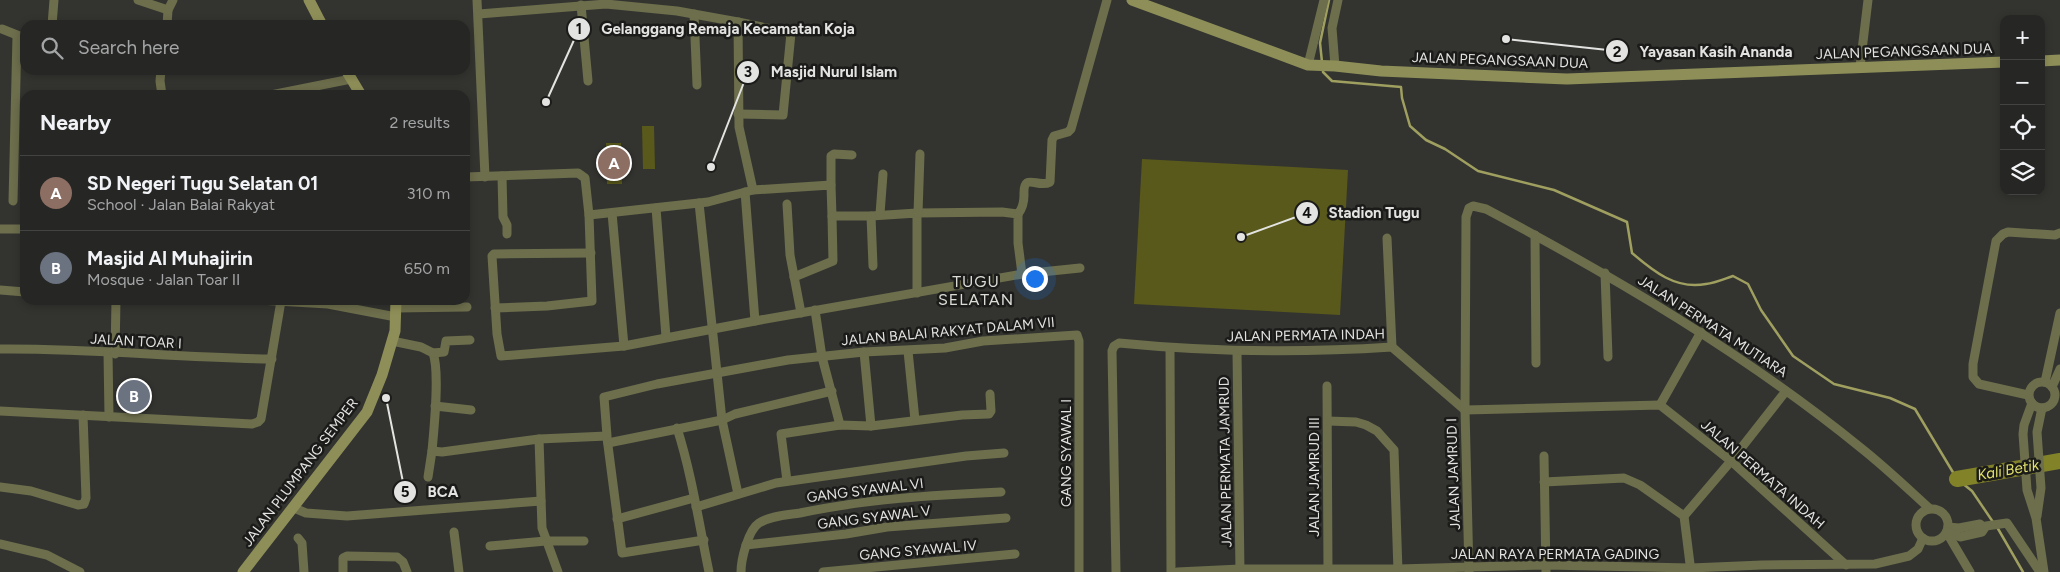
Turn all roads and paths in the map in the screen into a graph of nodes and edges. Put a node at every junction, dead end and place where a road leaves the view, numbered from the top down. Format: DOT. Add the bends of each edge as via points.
graph roads {
  1 [pos="54,0"];
  2 [pos="138,0"];
  3 [pos="173,0"];
  4 [pos="309,0"];
  5 [pos="477,0"];
  6 [pos="1107,0"];
  7 [pos="1132,0"];
  8 [pos="1324,0"];
  9 [pos="1338,0"];
  10 [pos="1868,0"];
  11 [pos="610,2"];
  12 [pos="581,5"];
  13 [pos="168,10"];
  14 [pos="479,14"];
  15 [pos="694,14"];
  16 [pos="52,20"];
  17 [pos="167,20"];
  18 [pos="319,20"];
  19 [pos="738,27"];
  20 [pos="2,29"];
  21 [pos="20,35"];
  22 [pos="20,43"];
  23 [pos="2060,60"];
  24 [pos="2045,61"];
  25 [pos="2000,62"];
  26 [pos="1321,66"];
  27 [pos="1860,67"];
  28 [pos="161,75"];
  29 [pos="344,75"];
  30 [pos="349,75"];
  31 [pos="588,80"];
  32 [pos="697,85"];
  33 [pos="161,90"];
  34 [pos="289,90"];
  35 [pos="358,90"];
  36 [pos="738,114"];
  37 [pos="920,154"];
  38 [pos="852,155"];
  39 [pos="883,174"];
  40 [pos="502,176"];
  41 [pos="485,177"];
  42 [pos="470,178"];
  43 [pos="831,185"];
  44 [pos="749,191"];
  45 [pos="13,201"];
  46 [pos="699,203"];
  47 [pos="787,204"];
  48 [pos="656,208"];
  49 [pos="612,213"];
  50 [pos="917,213"];
  51 [pos="1018,214"];
  52 [pos="589,215"];
  53 [pos="876,215"];
  54 [pos="832,216"];
  55 [pos="1466,217"];
  56 [pos="0,229"];
  57 [pos="20,229"];
  58 [pos="2060,233"];
  59 [pos="507,234"];
  60 [pos="1535,235"];
  61 [pos="1387,238"];
  62 [pos="591,252"];
  63 [pos="873,266"];
  64 [pos="1080,268"];
  65 [pos="1604,273"];
  66 [pos="1022,274"];
  67 [pos="794,277"];
  68 [pos="0,290"];
  69 [pos="20,292"];
  70 [pos="917,293"];
  71 [pos="116,305"];
  72 [pos="280,305"];
  73 [pos="345,305"];
  74 [pos="467,307"];
  75 [pos="396,308"];
  76 [pos="495,308"];
  77 [pos="815,310"];
  78 [pos="801,313"];
  79 [pos="2060,313"];
  80 [pos="755,321"];
  81 [pos="712,330"];
  82 [pos="1701,332"];
  83 [pos="1077,335"];
  84 [pos="666,338"];
  85 [pos="470,340"];
  86 [pos="392,341"];
  87 [pos="624,346"];
  88 [pos="1392,347"];
  89 [pos="1170,348"];
  90 [pos="0,349"];
  91 [pos="908,351"];
  92 [pos="864,352"];
  93 [pos="1238,352"];
  94 [pos="111,353"];
  95 [pos="433,353"];
  96 [pos="822,357"];
  97 [pos="1608,357"];
  98 [pos="272,359"];
  99 [pos="1536,364"];
  100 [pos="2060,369"];
  101 [pos="717,374"];
  102 [pos="2049,384"];
  103 [pos="1328,386"];
  104 [pos="832,391"];
  105 [pos="1786,391"];
  106 [pos="990,394"];
  107 [pos="2030,399"];
  108 [pos="2057,399"];
  109 [pos="1660,405"];
  110 [pos="435,406"];
  111 [pos="2042,408"];
  112 [pos="471,410"];
  113 [pos="1465,410"];
  114 [pos="0,411"];
  115 [pos="83,415"];
  116 [pos="109,417"];
  117 [pos="722,420"];
  118 [pos="915,420"];
  119 [pos="1328,421"];
  120 [pos="840,426"];
  121 [pos="871,426"];
  122 [pos="677,428"];
  123 [pos="540,439"];
  124 [pos="607,439"];
  125 [pos="2038,448"];
  126 [pos="2024,449"];
  127 [pos="432,451"];
  128 [pos="1004,453"];
  129 [pos="1544,456"];
  130 [pos="1731,461"];
  131 [pos="428,477"];
  132 [pos="787,482"];
  133 [pos="1544,482"];
  134 [pos="0,488"];
  135 [pos="1002,492"];
  136 [pos="738,494"];
  137 [pos="540,501"];
  138 [pos="695,502"];
  139 [pos="294,508"];
  140 [pos="1929,508"];
  141 [pos="1684,516"];
  142 [pos="1006,518"];
  143 [pos="2036,518"];
  144 [pos="616,519"];
  145 [pos="1947,531"];
  146 [pos="454,532"];
  147 [pos="298,538"];
  148 [pos="1922,538"];
  149 [pos="704,540"];
  150 [pos="546,541"];
  151 [pos="584,541"];
  152 [pos="0,544"];
  153 [pos="746,545"];
  154 [pos="490,546"];
  155 [pos="1015,554"];
  156 [pos="1846,565"];
  157 [pos="1762,568"];
  158 [pos="1546,569"];
  159 [pos="1328,570"];
  160 [pos="1469,570"];
  161 [pos="1618,570"];
  162 [pos="1691,570"];
  163 [pos="1240,571"];
  164 [pos="1398,571"];
  165 [pos="80,572"];
  166 [pos="243,572"];
  167 [pos="304,572"];
  168 [pos="343,572"];
  169 [pos="407,572"];
  170 [pos="459,572"];
  171 [pos="558,572"];
  172 [pos="709,572"];
  173 [pos="741,572"];
  174 [pos="823,572"];
  175 [pos="1079,572"];
  176 [pos="1116,572"];
  177 [pos="1171,572"];
  178 [pos="1177,572"];
  179 [pos="1970,572"];
  180 [pos="2040,572"];
  181 [pos="2044,572"];
  1 -- 16 [label="street"];
  2 -- 13 [label="street"];
  3 -- 13 [label="street"];
  4 -- 18 [label="main road"];
  5 -- 14 [label="street"];
  6 -- 51 [label="street" via="1071,129 1052,140 1050,182 1026,183 1023,187 1024,204"];
  7 -- 26 [label="main road, JALAN PEGANGSAAN DUA"];
  8 -- 26 [label="street"];
  9 -- 26 [label="street"];
  10 -- 27 [label="street"];
  11 -- 12 [label="street"];
  11 -- 15 [label="street"];
  12 -- 14 [label="street"];
  12 -- 31 [label="street"];
  13 -- 17 [label="street"];
  14 -- 41 [label="street"];
  15 -- 19 [label="street"];
  15 -- 32 [label="street"];
  19 -- 36 [label="street"];
  19 -- 36 [label="street" via="791,33 783,115"];
  20 -- 21 [label="street"];
  22 -- 45 [label="street" via="14,93"];
  23 -- 24 [label="main road"];
  25 -- 27 [label="main road, JALAN PEGANGSAAN DUA"];
  26 -- 27 [label="main road, JALAN PEGANGSAAN DUA" via="1381,72 1567,79"];
  28 -- 33 [label="street"];
  29 -- 34 [label="street"];
  30 -- 35 [label="main road"];
  36 -- 44 [label="street"];
  37 -- 50 [label="street"];
  38 -- 43 [label="street" via="831,156"];
  39 -- 53 [label="street"];
  40 -- 41 [label="street"];
  40 -- 52 [label="street" via="583,175"];
  40 -- 59 [label="street" via="503,217"];
  41 -- 42 [label="street"];
  43 -- 44 [label="street"];
  43 -- 54 [label="street"];
  44 -- 46 [label="street"];
  44 -- 80 [label="street"];
  46 -- 48 [label="street"];
  46 -- 81 [label="street"];
  47 -- 67 [label="street" via="788,243"];
  48 -- 49 [label="street"];
  48 -- 84 [label="street"];
  49 -- 52 [label="street"];
  49 -- 87 [label="street"];
  50 -- 51 [label="street"];
  50 -- 53 [label="street"];
  50 -- 70 [label="street"];
  51 -- 66 [label="street"];
  52 -- 62 [label="street"];
  53 -- 54 [label="street"];
  53 -- 63 [label="street"];
  54 -- 67 [label="street" via="833,261"];
  55 -- 60 [label="street, JALAN PERMATA MUTIARA" via="1469,208 1476,206"];
  55 -- 113 [label="street, JALAN JAMRUD I"];
  56 -- 57 [label="street"];
  58 -- 107 [label="street" via="2008,232 1996,241 1973,377 1979,384"];
  60 -- 65 [label="street, JALAN PERMATA MUTIARA"];
  60 -- 99 [label="street"];
  61 -- 88 [label="street"];
  62 -- 76 [label="street" via="592,301"];
  62 -- 76 [label="street" via="494,254"];
  64 -- 66 [label="street"];
  65 -- 82 [label="street, JALAN PERMATA MUTIARA"];
  65 -- 97 [label="street"];
  66 -- 70 [label="street"];
  67 -- 78 [label="street"];
  68 -- 69 [label="street"];
  70 -- 77 [label="street"];
  71 -- 94 [label="street"];
  72 -- 98 [label="street"];
  73 -- 75 [label="street"];
  74 -- 75 [label="street"];
  75 -- 86 [label="main road, JALAN PLUMPANG SEMPER"];
  76 -- 87 [label="street" via="502,356"];
  77 -- 78 [label="street"];
  77 -- 96 [label="street"];
  78 -- 80 [label="street"];
  79 -- 102 [label="street"];
  80 -- 81 [label="street"];
  81 -- 84 [label="street"];
  81 -- 101 [label="street"];
  82 -- 105 [label="street, JALAN PERMATA MUTIARA"];
  82 -- 109 [label="street"];
  83 -- 91 [label="street, JALAN BALAI RAKYAT DALAM VII" via="983,341"];
  83 -- 175 [label="street, GANG SYAWAL I" via="1080,350"];
  84 -- 87 [label="street"];
  85 -- 95 [label="street" via="446,341 444,352"];
  86 -- 95 [label="street"];
  86 -- 139 [label="main road, JALAN PLUMPANG SEMPER" via="367,412"];
  88 -- 93 [label="street, JALAN PERMATA INDAH" via="1323,352"];
  88 -- 113 [label="street, JALAN PERMATA INDAH"];
  89 -- 93 [label="street, JALAN PERMATA INDAH"];
  89 -- 176 [label="street" via="1119,343 1112,351"];
  89 -- 177 [label="street"];
  90 -- 94 [label="street, JALAN TOAR I"];
  91 -- 92 [label="street, JALAN BALAI RAKYAT DALAM VII"];
  91 -- 118 [label="street"];
  92 -- 96 [label="street, JALAN BALAI RAKYAT DALAM VII"];
  92 -- 121 [label="street"];
  93 -- 163 [label="street, JALAN PERMATA JAMRUD"];
  94 -- 98 [label="street, JALAN TOAR I"];
  94 -- 116 [label="street"];
  95 -- 110 [label="street"];
  96 -- 101 [label="street, JALAN BALAI RAKYAT DALAM VII"];
  96 -- 104 [label="street"];
  98 -- 116 [label="street" via="258,422"];
  100 -- 102 [label="street"];
  101 -- 117 [label="street"];
  101 -- 124 [label="street, JALAN BALAI RAKYAT DALAM VII" via="604,397"];
  102 -- 107 [label="street" via="2035,383 2030,388"];
  102 -- 108 [label="street"];
  103 -- 119 [label="street, JALAN JAMRUD III"];
  104 -- 117 [label="street"];
  104 -- 120 [label="street"];
  105 -- 130 [label="street"];
  105 -- 140 [label="street, JALAN PERMATA MUTIARA" via="1862,448"];
  106 -- 118 [label="street" via="991,411 988,414"];
  107 -- 111 [label="street"];
  107 -- 126 [label="street" via="2024,426"];
  108 -- 111 [label="street"];
  109 -- 113 [label="street"];
  109 -- 130 [label="street, JALAN PERMATA INDAH"];
  110 -- 112 [label="street"];
  110 -- 127 [label="street"];
  111 -- 125 [label="street"];
  113 -- 160 [label="street, JALAN JAMRUD I"];
  114 -- 115 [label="street"];
  115 -- 116 [label="street"];
  115 -- 134 [label="street" via="84,504 31,491"];
  117 -- 122 [label="street"];
  117 -- 136 [label="street"];
  118 -- 121 [label="street"];
  119 -- 159 [label="street, JALAN JAMRUD III"];
  119 -- 164 [label="street" via="1366,425 1378,431 1394,450"];
  120 -- 121 [label="street"];
  120 -- 132 [label="street" via="780,435"];
  122 -- 124 [label="street"];
  122 -- 138 [label="street"];
  123 -- 124 [label="street"];
  123 -- 127 [label="street" via="451,452"];
  123 -- 137 [label="street"];
  124 -- 144 [label="street"];
  125 -- 126 [label="street"];
  125 -- 143 [label="street" via="2041,488"];
  126 -- 143 [label="street" via="2027,490"];
  127 -- 131 [label="street"];
  128 -- 132 [label="street"];
  129 -- 133 [label="street"];
  130 -- 141 [label="street"];
  130 -- 156 [label="street, JALAN PERMATA INDAH"];
  132 -- 136 [label="street"];
  133 -- 141 [label="street" via="1624,478 1640,485"];
  133 -- 158 [label="street"];
  135 -- 153 [label="street, GANG SYAWAL VI" via="893,498 825,507 759,523"];
  136 -- 138 [label="street"];
  137 -- 139 [label="street" via="347,516 306,513"];
  137 -- 150 [label="street"];
  138 -- 144 [label="street"];
  138 -- 149 [label="street"];
  139 -- 166 [label="main road, JALAN PLUMPANG SEMPER"];
  140 -- 145 [label="street" via="1936,508 1946,515"];
  140 -- 148 [label="street" via="1916,521"];
  141 -- 162 [label="street"];
  142 -- 153 [label="street, GANG SYAWAL V" via="887,527"];
  143 -- 181 [label="street"];
  144 -- 149 [label="street" via="622,554"];
  145 -- 148 [label="street" via="1936,541"];
  145 -- 179 [label="street"];
  145 -- 180 [label="street" via="2005,522"];
  146 -- 170 [label="street"];
  147 -- 167 [label="street" via="302,543"];
  148 -- 156 [label="street, JALAN RAYA PERMATA GADING" via="1918,549 1909,556 1875,564"];
  149 -- 172 [label="street"];
  150 -- 151 [label="street"];
  150 -- 154 [label="street"];
  150 -- 171 [label="street"];
  152 -- 165 [label="street" via="47,556"];
  153 -- 173 [label="street, GANG SYAWAL VI"];
  155 -- 174 [label="street, GANG SYAWAL IV"];
  156 -- 157 [label="street, JALAN RAYA PERMATA GADING"];
  157 -- 162 [label="street, JALAN RAYA PERMATA GADING"];
  158 -- 160 [label="street, JALAN RAYA PERMATA GADING"];
  158 -- 161 [label="street, JALAN RAYA PERMATA GADING"];
  159 -- 163 [label="street, JALAN RAYA PERMATA GADING"];
  159 -- 164 [label="street, JALAN RAYA PERMATA GADING"];
  160 -- 164 [label="street, JALAN RAYA PERMATA GADING"];
  161 -- 162 [label="street, JALAN RAYA PERMATA GADING"];
  163 -- 178 [label="street, JALAN RAYA PERMATA GADING"];
  168 -- 169 [label="street" via="343,558 347,556 397,557"];
}
